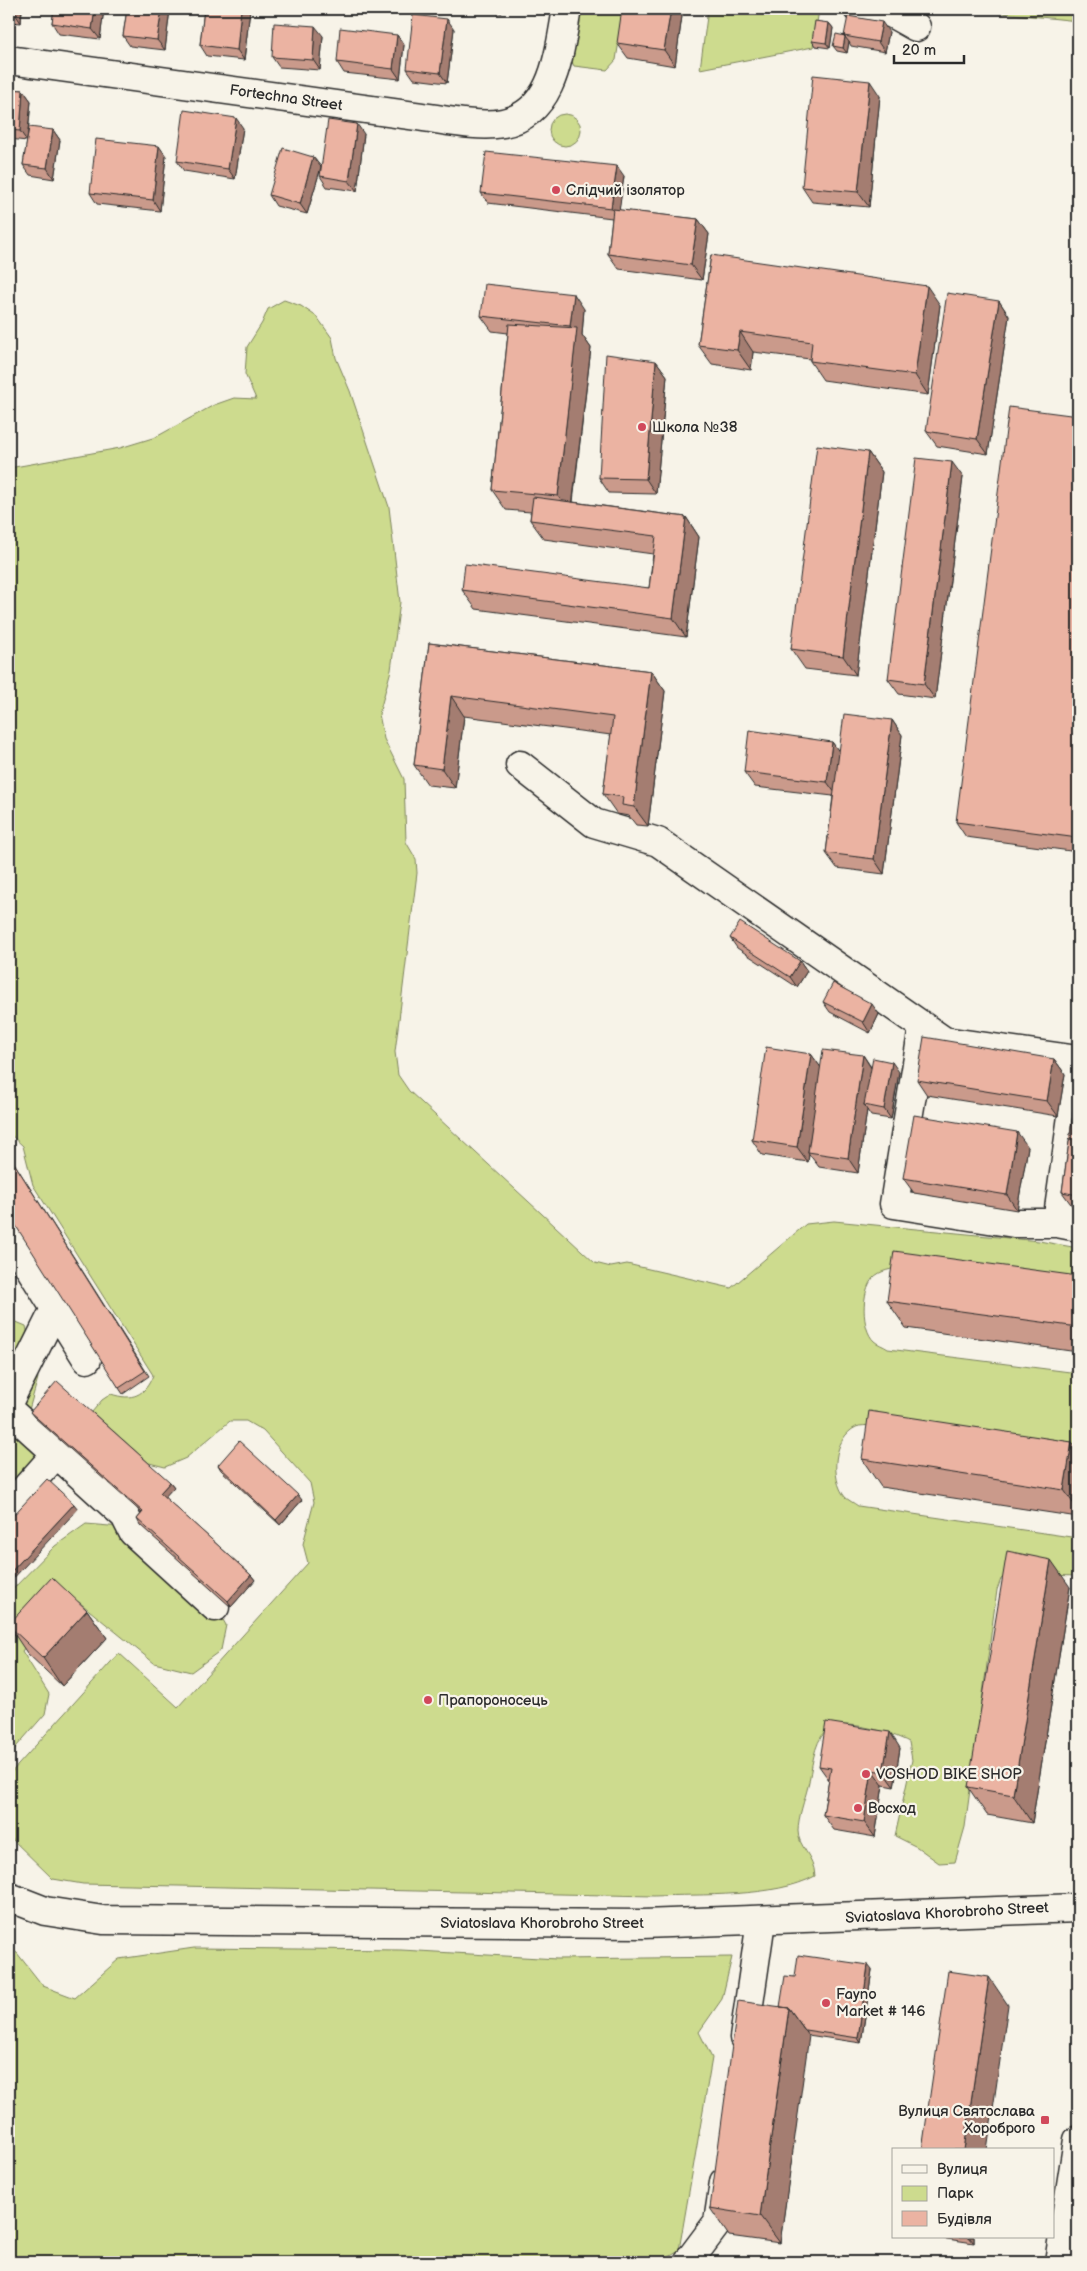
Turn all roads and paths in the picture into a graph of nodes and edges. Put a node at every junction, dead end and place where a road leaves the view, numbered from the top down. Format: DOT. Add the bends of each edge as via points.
graph roads {
  1 [pos="567,9"];
  2 [pos="858,9"];
  3 [pos="892,11"];
  4 [pos="916,27"];
  5 [pos="9,60"];
  6 [pos="520,765"];
  7 [pos="923,1026"];
  8 [pos="1078,1060"];
  9 [pos="1078,1074"];
  10 [pos="1068,1225"];
  11 [pos="9,1235"];
  12 [pos="55,1309"];
  13 [pos="87,1359"];
  14 [pos="9,1401"];
  15 [pos="9,1410"];
  16 [pos="56,1454"];
  17 [pos="9,1506"];
  18 [pos="215,1607"];
  19 [pos="9,1897"];
  20 [pos="1078,1908"];
  21 [pos="762,1921"];
  22 [pos="740,2067"];
  23 [pos="1078,2140"];
  24 [pos="728,2154"];
  25 [pos="688,2262"];
  26 [pos="1059,2262"];
  1 -- 5 [label="main road, Fortechna Street" via="549,88 533,108 502,124"];
  2 -- 3 [label="main road"];
  3 -- 4 [label="main road"];
  6 -- 7 [label="main road" via="594,823 658,842"];
  7 -- 8 [label="main road" via="944,1041"];
  7 -- 10 [label="main road" via="894,1204 1014,1223"];
  9 -- 10 [label="main road"];
  11 -- 12 [label="main road"];
  12 -- 13 [label="main road"];
  12 -- 14 [label="main road"];
  15 -- 16 [label="main road"];
  16 -- 17 [label="main road"];
  16 -- 18 [label="main road" via="124,1516 133,1532"];
  19 -- 21 [label="main road, Sviatoslava Khorobroho Street" via="45,1911 103,1920 643,1924"];
  20 -- 21 [label="main road, Sviatoslava Khorobroho Street"];
  21 -- 22 [label="main road"];
  23 -- 26 [label="main road"];
  24 -- 25 [label="main road" via="718,2222"];
}
